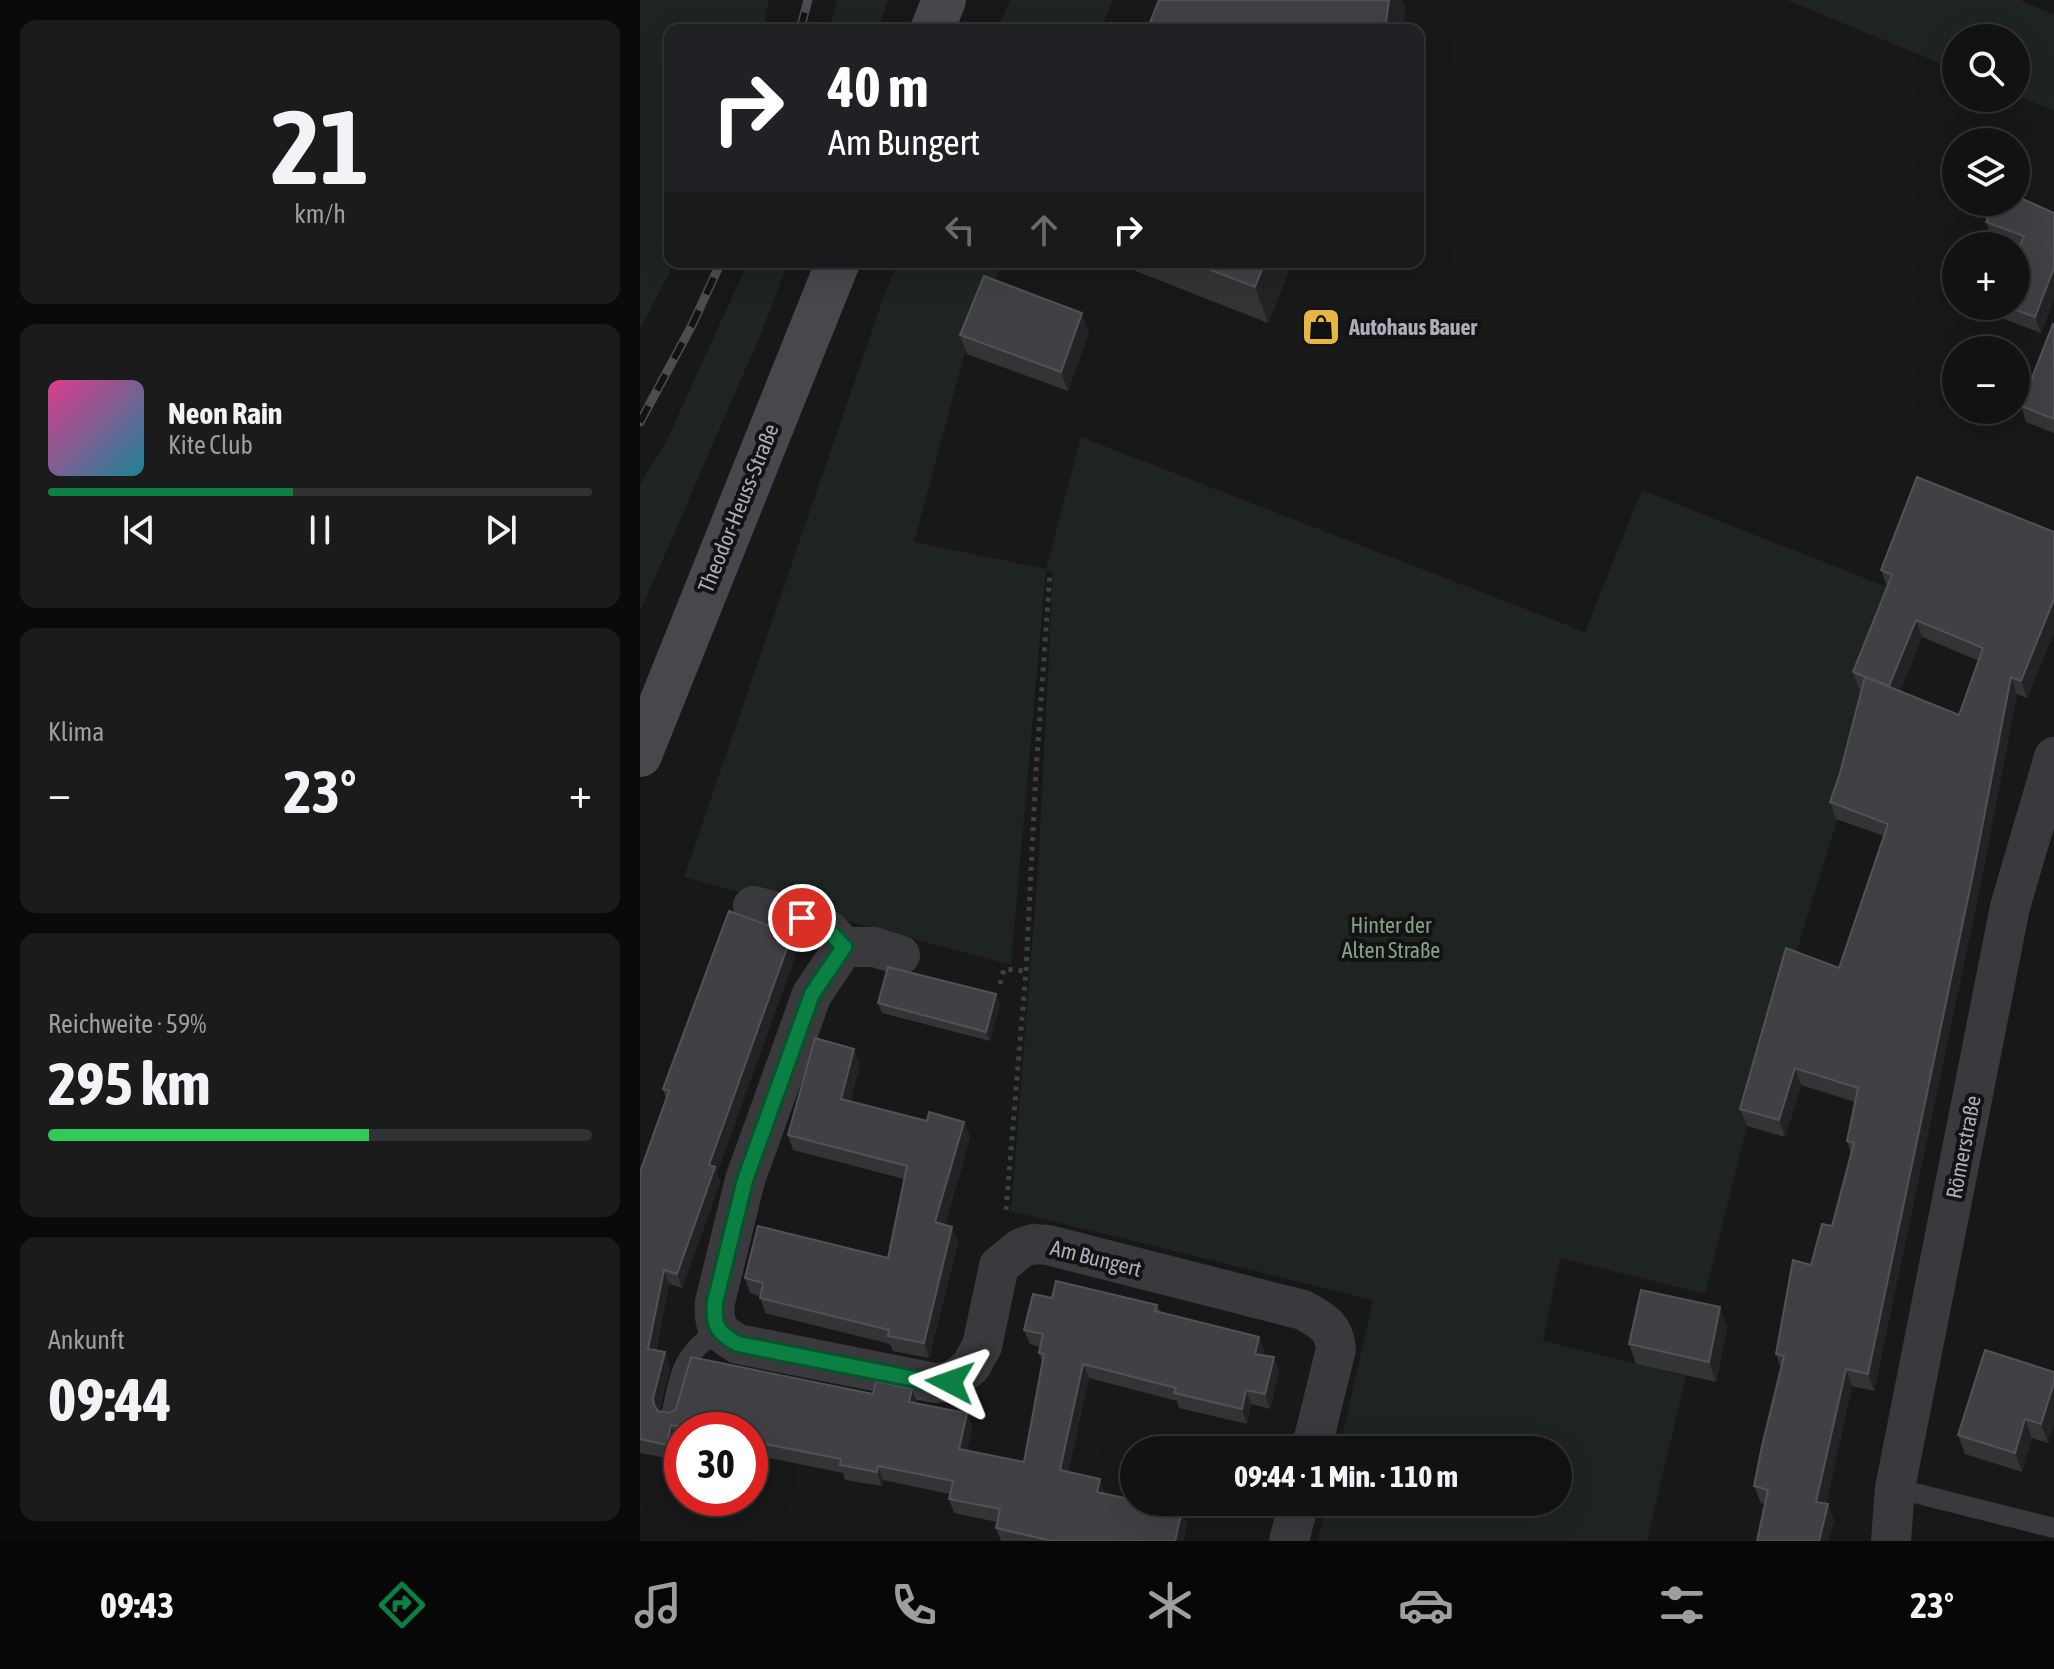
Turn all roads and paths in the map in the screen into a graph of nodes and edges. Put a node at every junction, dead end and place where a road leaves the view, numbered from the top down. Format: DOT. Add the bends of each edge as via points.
graph roads {
  1 [pos="944,0"];
  2 [pos="934,24"];
  3 [pos="836,268"];
  4 [pos="1050,573"];
  5 [pos="640,755"];
  6 [pos="2054,757"];
  7 [pos="753,906"];
  8 [pos="844,947"];
  9 [pos="900,955"];
  10 [pos="1026,971"];
  11 [pos="1000,984"];
  12 [pos="1021,1248"];
  13 [pos="718,1330"];
  14 [pos="672,1412"];
  15 [pos="1314,1436"];
  16 [pos="1895,1488"];
  17 [pos="1295,1516"];
  18 [pos="2054,1528"];
  19 [pos="1289,1541"];
  20 [pos="1891,1541"];
  1 -- 2 [label="main road"];
  3 -- 5 [label="main road, Theodor-Heuss-Straße"];
  4 -- 10 [label="path"];
  6 -- 16 [label="street, Römerstraße" via="2010,907"];
  7 -- 8 [label="street" via="802,918 828,930"];
  8 -- 9 [label="street" via="874,947"];
  8 -- 13 [label="street" via="812,994 745,1180 715,1302"];
  10 -- 11 [label="path" via="1004,969"];
  10 -- 12 [label="path" via="1006,1210"];
  12 -- 13 [label="street, Am Bungert" via="999,1266 982,1346 971,1366 950,1382 738,1344"];
  12 -- 15 [label="street, Am Bungert" via="1048,1245 1303,1310 1322,1321 1335,1336 1336,1349"];
  13 -- 14 [label="lane" via="683,1364"];
  16 -- 18 [label="lane"];
  16 -- 20 [label="street, Römerstraße"];
  17 -- 19 [label="street"];
}
